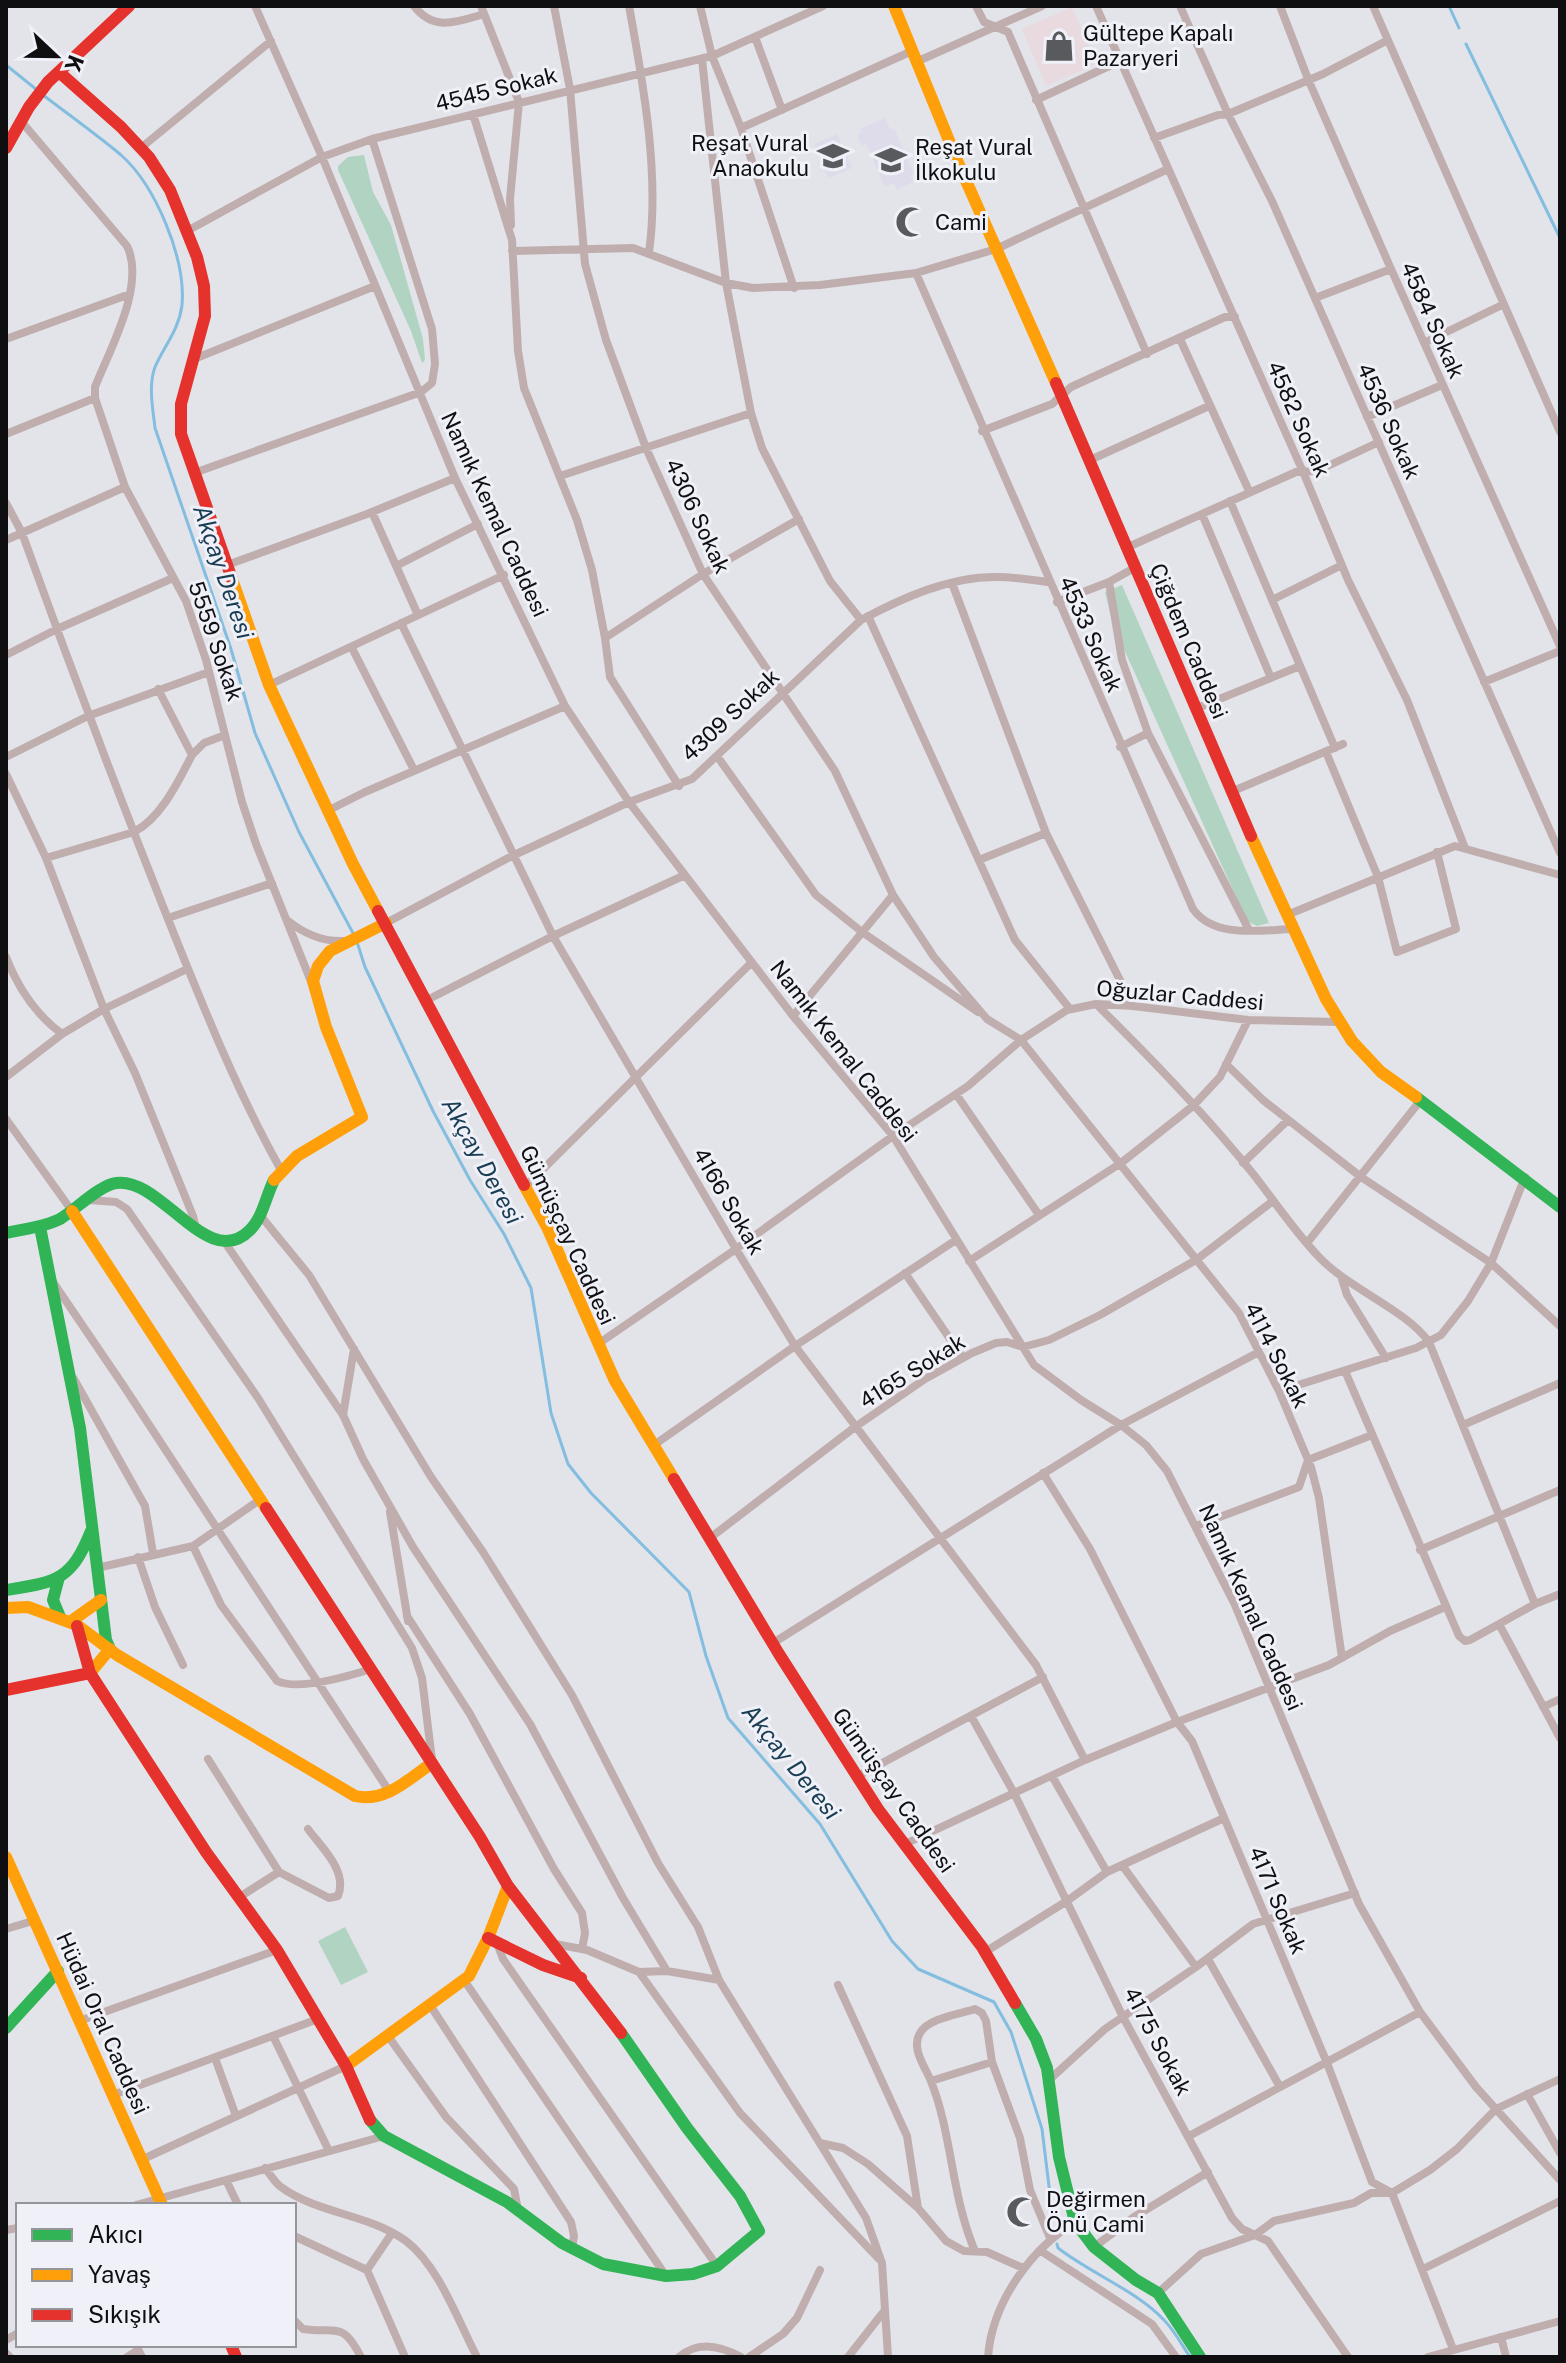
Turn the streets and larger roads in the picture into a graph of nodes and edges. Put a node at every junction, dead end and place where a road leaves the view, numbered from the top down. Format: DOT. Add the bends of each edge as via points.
graph roads {
  1 [pos="129,6"];
  2 [pos="255,6"];
  3 [pos="414,6"];
  4 [pos="554,6"];
  5 [pos="629,6"];
  6 [pos="700,6"];
  7 [pos="798,6"];
  8 [pos="823,6"];
  9 [pos="894,6"];
  10 [pos="976,6"];
  11 [pos="1042,6"];
  12 [pos="1096,6"];
  13 [pos="1180,6"];
  14 [pos="1280,6"];
  15 [pos="1373,6"];
  16 [pos="1026,9"];
  17 [pos="482,10"];
  18 [pos="803,15"];
  19 [pos="997,26"];
  20 [pos="755,37"];
  21 [pos="1388,40"];
  22 [pos="271,41"];
  23 [pos="712,56"];
  24 [pos="914,56"];
  25 [pos="702,59"];
  26 [pos="1120,61"];
  27 [pos="59,72"];
  28 [pos="642,74"];
  29 [pos="1308,79"];
  30 [pos="570,89"];
  31 [pos="1036,100"];
  32 [pos="519,102"];
  33 [pos="782,110"];
  34 [pos="473,114"];
  35 [pos="1228,114"];
  36 [pos="21,121"];
  37 [pos="741,128"];
  38 [pos="1154,138"];
  39 [pos="372,139"];
  40 [pos="142,147"];
  41 [pos="6,148"];
  42 [pos="322,157"];
  43 [pos="1168,169"];
  44 [pos="1083,210"];
  45 [pos="187,231"];
  46 [pos="512,240"];
  47 [pos="582,248"];
  48 [pos="996,249"];
  49 [pos="512,251"];
  50 [pos="649,252"];
  51 [pos="1391,269"];
  52 [pos="916,273"];
  53 [pos="726,283"];
  54 [pos="375,286"];
  55 [pos="794,288"];
  56 [pos="130,294"];
  57 [pos="1315,298"];
  58 [pos="1504,304"];
  59 [pos="1235,317"];
  60 [pos="6,339"];
  61 [pos="1180,339"];
  62 [pos="1424,343"];
  63 [pos="1147,354"];
  64 [pos="194,359"];
  65 [pos="1442,385"];
  66 [pos="421,392"];
  67 [pos="1062,396"];
  68 [pos="95,398"];
  69 [pos="1209,406"];
  70 [pos="751,413"];
  71 [pos="1367,417"];
  72 [pos="982,431"];
  73 [pos="1560,432"];
  74 [pos="6,434"];
  75 [pos="1379,442"];
  76 [pos="646,448"];
  77 [pos="1090,460"];
  78 [pos="194,473"];
  79 [pos="1304,474"];
  80 [pos="560,476"];
  81 [pos="455,478"];
  82 [pos="125,487"];
  83 [pos="1249,491"];
  84 [pos="1230,501"];
  85 [pos="6,503"];
  86 [pos="372,512"];
  87 [pos="1202,514"];
  88 [pos="799,519"];
  89 [pos="478,524"];
  90 [pos="22,533"];
  91 [pos="6,540"];
  92 [pos="1128,547"];
  93 [pos="227,565"];
  94 [pos="1342,565"];
  95 [pos="396,566"];
  96 [pos="1136,567"];
  97 [pos="703,574"];
  98 [pos="504,575"];
  99 [pos="173,578"];
  100 [pos="1048,582"];
  101 [pos="1109,582"];
  102 [pos="952,583"];
  103 [pos="1272,600"];
  104 [pos="1057,602"];
  105 [pos="418,615"];
  106 [pos="865,618"];
  107 [pos="401,623"];
  108 [pos="57,629"];
  109 [pos="605,638"];
  110 [pos="352,648"];
  111 [pos="1560,649"];
  112 [pos="6,655"];
  113 [pos="1300,666"];
  114 [pos="209,672"];
  115 [pos="1271,678"];
  116 [pos="1484,682"];
  117 [pos="269,685"];
  118 [pos="158,689"];
  119 [pos="784,692"];
  120 [pos="565,706"];
  121 [pos="1195,709"];
  122 [pos="88,716"];
  123 [pos="1148,733"];
  124 [pos="225,735"];
  125 [pos="1120,747"];
  126 [pos="1335,748"];
  127 [pos="462,750"];
  128 [pos="192,755"];
  129 [pos="717,756"];
  130 [pos="6,757"];
  131 [pos="414,770"];
  132 [pos="6,774"];
  133 [pos="679,786"];
  134 [pos="1231,792"];
  135 [pos="629,802"];
  136 [pos="327,811"];
  137 [pos="134,832"];
  138 [pos="1046,833"];
  139 [pos="1465,848"];
  140 [pos="1437,852"];
  141 [pos="1560,853"];
  142 [pos="512,856"];
  143 [pos="46,858"];
  144 [pos="979,860"];
  145 [pos="685,875"];
  146 [pos="1560,875"];
  147 [pos="1378,877"];
  148 [pos="272,883"];
  149 [pos="893,895"];
  150 [pos="1287,915"];
  151 [pos="168,918"];
  152 [pos="286,919"];
  153 [pos="386,923"];
  154 [pos="1293,929"];
  155 [pos="1249,930"];
  156 [pos="862,932"];
  157 [pos="553,936"];
  158 [pos="349,940"];
  159 [pos="6,957"];
  160 [pos="752,962"];
  161 [pos="187,969"];
  162 [pos="313,985"];
  163 [pos="427,1000"];
  164 [pos="1096,1004"];
  165 [pos="1133,1006"];
  166 [pos="104,1009"];
  167 [pos="1070,1009"];
  168 [pos="793,1016"];
  169 [pos="987,1019"];
  170 [pos="1248,1020"];
  171 [pos="1339,1022"];
  172 [pos="62,1034"];
  173 [pos="1021,1040"];
  174 [pos="1226,1064"];
  175 [pos="636,1076"];
  176 [pos="6,1077"];
  177 [pos="956,1094"];
  178 [pos="1420,1101"];
  179 [pos="1193,1106"];
  180 [pos="6,1119"];
  181 [pos="1288,1120"];
  182 [pos="893,1136"];
  183 [pos="1121,1163"];
  184 [pos="1243,1163"];
  185 [pos="281,1170"];
  186 [pos="1361,1177"];
  187 [pos="1525,1177"];
  188 [pos="526,1186"];
  189 [pos="88,1200"];
  190 [pos="1273,1201"];
  191 [pos="1560,1207"];
  192 [pos="72,1211"];
  193 [pos="260,1215"];
  194 [pos="1039,1215"];
  195 [pos="40,1227"];
  196 [pos="196,1228"];
  197 [pos="6,1233"];
  198 [pos="956,1240"];
  199 [pos="224,1241"];
  200 [pos="1307,1243"];
  201 [pos="736,1249"];
  202 [pos="1196,1260"];
  203 [pos="969,1261"];
  204 [pos="1491,1263"];
  205 [pos="905,1273"];
  206 [pos="48,1275"];
  207 [pos="1341,1275"];
  208 [pos="1560,1326"];
  209 [pos="1429,1342"];
  210 [pos="598,1344"];
  211 [pos="795,1346"];
  212 [pos="1023,1347"];
  213 [pos="354,1348"];
  214 [pos="1259,1352"];
  215 [pos="963,1358"];
  216 [pos="1386,1358"];
  217 [pos="67,1368"];
  218 [pos="1345,1371"];
  219 [pos="1560,1383"];
  220 [pos="1279,1391"];
  221 [pos="343,1415"];
  222 [pos="1121,1425"];
  223 [pos="1463,1425"];
  224 [pos="855,1427"];
  225 [pos="1372,1435"];
  226 [pos="654,1445"];
  227 [pos="1308,1460"];
  228 [pos="1043,1473"];
  229 [pos="1560,1490"];
  230 [pos="261,1499"];
  231 [pos="388,1504"];
  232 [pos="1499,1515"];
  233 [pos="1196,1526"];
  234 [pos="92,1528"];
  235 [pos="219,1530"];
  236 [pos="941,1536"];
  237 [pos="710,1538"];
  238 [pos="193,1546"];
  239 [pos="1420,1550"];
  240 [pos="153,1553"];
  241 [pos="138,1557"];
  242 [pos="97,1568"];
  243 [pos="72,1571"];
  244 [pos="59,1577"];
  245 [pos="6,1590"];
  246 [pos="1560,1594"];
  247 [pos="101,1600"];
  248 [pos="1535,1604"];
  249 [pos="1445,1607"];
  250 [pos="6,1608"];
  251 [pos="407,1616"];
  252 [pos="69,1621"];
  253 [pos="1499,1624"];
  254 [pos="773,1643"];
  255 [pos="412,1648"];
  256 [pos="110,1649"];
  257 [pos="1342,1658"];
  258 [pos="183,1665"];
  259 [pos="371,1669"];
  260 [pos="90,1673"];
  261 [pos="1043,1677"];
  262 [pos="317,1680"];
  263 [pos="1269,1688"];
  264 [pos="6,1690"];
  265 [pos="1560,1699"];
  266 [pos="1543,1707"];
  267 [pos="971,1716"];
  268 [pos="1177,1722"];
  269 [pos="1560,1738"];
  270 [pos="208,1759"];
  271 [pos="1085,1760"];
  272 [pos="432,1763"];
  273 [pos="858,1776"];
  274 [pos="1052,1776"];
  275 [pos="389,1791"];
  276 [pos="1014,1793"];
  277 [pos="1224,1818"];
  278 [pos="308,1829"];
  279 [pos="905,1844"];
  280 [pos="6,1857"];
  281 [pos="1122,1865"];
  282 [pos="279,1872"];
  283 [pos="1107,1872"];
  284 [pos="508,1886"];
  285 [pos="1355,1893"];
  286 [pos="238,1898"];
  287 [pos="1067,1901"];
  288 [pos="36,1920"];
  289 [pos="1268,1921"];
  290 [pos="6,1929"];
  291 [pos="493,1940"];
  292 [pos="555,1944"];
  293 [pos="582,1949"];
  294 [pos="277,1950"];
  295 [pos="985,1952"];
  296 [pos="1208,1959"];
  297 [pos="1196,1967"];
  298 [pos="58,1971"];
  299 [pos="667,1971"];
  300 [pos="639,1972"];
  301 [pos="581,1978"];
  302 [pos="464,1980"];
  303 [pos="719,1980"];
  304 [pos="838,1985"];
  305 [pos="430,2005"];
  306 [pos="1420,2012"];
  307 [pos="1123,2017"];
  308 [pos="318,2019"];
  309 [pos="79,2021"];
  310 [pos="6,2028"];
  311 [pos="273,2036"];
  312 [pos="388,2036"];
  313 [pos="215,2058"];
  314 [pos="992,2062"];
  315 [pos="1327,2063"];
  316 [pos="346,2066"];
  317 [pos="1560,2079"];
  318 [pos="1049,2080"];
  319 [pos="931,2081"];
  320 [pos="1280,2087"];
  321 [pos="298,2088"];
  322 [pos="1527,2094"];
  323 [pos="113,2095"];
  324 [pos="1496,2109"];
  325 [pos="236,2116"];
  326 [pos="384,2136"];
  327 [pos="1189,2136"];
  328 [pos="820,2143"];
  329 [pos="329,2151"];
  330 [pos="1560,2153"];
  331 [pos="143,2159"];
  332 [pos="265,2168"];
  333 [pos="1208,2172"];
  334 [pos="226,2180"];
  335 [pos="1560,2180"];
  336 [pos="1392,2193"];
  337 [pos="1560,2201"];
  338 [pos="161,2202"];
  339 [pos="237,2203"];
  340 [pos="918,2208"];
  341 [pos="518,2210"];
  342 [pos="1075,2222"];
  343 [pos="392,2233"];
  344 [pos="1255,2235"];
  345 [pos="296,2237"];
  346 [pos="1050,2238"];
  347 [pos="1094,2247"];
  348 [pos="572,2248"];
  349 [pos="975,2251"];
  350 [pos="1041,2251"];
  351 [pos="882,2263"];
  352 [pos="717,2266"];
  353 [pos="1023,2268"];
  354 [pos="1423,2269"];
  355 [pos="367,2270"];
  356 [pos="820,2270"];
  357 [pos="666,2276"];
  358 [pos="1158,2293"];
  359 [pos="885,2309"];
  360 [pos="1560,2321"];
  361 [pos="296,2322"];
  362 [pos="1501,2337"];
  363 [pos="1453,2349"];
  364 [pos="139,2351"];
  365 [pos="127,2357"];
  366 [pos="361,2357"];
  367 [pos="405,2357"];
  368 [pos="477,2357"];
  369 [pos="679,2357"];
  370 [pos="741,2357"];
  371 [pos="749,2357"];
  372 [pos="848,2357"];
  373 [pos="888,2357"];
  374 [pos="988,2357"];
  375 [pos="1176,2357"];
  376 [pos="1200,2357"];
  377 [pos="1348,2357"];
  378 [pos="1428,2357"];
  379 [pos="1506,2357"];
  1 -- 27 [label="street"];
  2 -- 22 [label="street, Namık Kemal Caddesi"];
  3 -- 17 [label="street" via="446,26"];
  4 -- 30 [label="street, 4306 Sokak"];
  5 -- 28 [label="street"];
  6 -- 23 [label="street"];
  7 -- 18 [label="street"];
  8 -- 18 [label="street, 4545 Sokak"];
  9 -- 24 [label="street, Çiğdem Caddesi"];
  10 -- 19 [label="street" via="984,22"];
  11 -- 16 [label="street"];
  12 -- 26 [label="street, 4582 Sokak"];
  13 -- 35 [label="street, 4536 Sokak"];
  14 -- 29 [label="street, 4584 Sokak"];
  15 -- 21 [label="street"];
  16 -- 19 [label="street"];
  17 -- 32 [label="street"];
  18 -- 20 [label="street, 4545 Sokak"];
  19 -- 24 [label="street"];
  19 -- 31 [label="street" via="1008,32"];
  20 -- 23 [label="street, 4545 Sokak"];
  20 -- 33 [label="street"];
  21 -- 29 [label="street"];
  21 -- 58 [label="street"];
  22 -- 40 [label="street"];
  22 -- 42 [label="street, Namık Kemal Caddesi"];
  23 -- 25 [label="street, 4545 Sokak"];
  23 -- 37 [label="street"];
  24 -- 33 [label="street"];
  24 -- 48 [label="street, Çiğdem Caddesi"];
  25 -- 28 [label="street, 4545 Sokak"];
  25 -- 53 [label="street"];
  26 -- 31 [label="street"];
  26 -- 38 [label="street, 4582 Sokak"];
  27 -- 36 [label="street"];
  27 -- 40 [label="street, Gümüşçay Caddesi"];
  28 -- 30 [label="street, 4545 Sokak"];
  28 -- 50 [label="street" via="653,198"];
  29 -- 35 [label="street"];
  29 -- 51 [label="street, 4584 Sokak"];
  30 -- 32 [label="street, 4545 Sokak"];
  30 -- 47 [label="street, 4306 Sokak"];
  31 -- 44 [label="street"];
  32 -- 34 [label="street, 4545 Sokak"];
  32 -- 46 [label="street" via="510,199"];
  33 -- 37 [label="street"];
  34 -- 39 [label="street, 4545 Sokak"];
  34 -- 46 [label="street"];
  35 -- 38 [label="street"];
  35 -- 57 [label="street, 4536 Sokak"];
  36 -- 41 [label="street"];
  36 -- 56 [label="street" via="127,246 134,264"];
  37 -- 55 [label="street"];
  38 -- 43 [label="street, 4582 Sokak"];
  39 -- 42 [label="street, 4545 Sokak"];
  39 -- 66 [label="street" via="432,329 434,378"];
  40 -- 45 [label="street, Gümüşçay Caddesi" via="169,188"];
  42 -- 45 [label="street, 4545 Sokak"];
  42 -- 54 [label="street, Namık Kemal Caddesi"];
  43 -- 44 [label="street"];
  43 -- 59 [label="street, 4582 Sokak"];
  44 -- 48 [label="street"];
  44 -- 63 [label="street"];
  45 -- 64 [label="street, Gümüşçay Caddesi" via="206,293"];
  46 -- 49 [label="street"];
  47 -- 49 [label="street"];
  47 -- 50 [label="street"];
  47 -- 76 [label="street, 4306 Sokak" via="606,340"];
  48 -- 52 [label="street"];
  48 -- 67 [label="street, Çiğdem Caddesi"];
  49 -- 80 [label="street" via="524,388"];
  50 -- 53 [label="street"];
  51 -- 57 [label="street"];
  51 -- 62 [label="street, 4584 Sokak"];
  52 -- 55 [label="street"];
  52 -- 72 [label="street, 4533 Sokak"];
  53 -- 55 [label="street"];
  53 -- 70 [label="street"];
  54 -- 64 [label="street"];
  54 -- 66 [label="street, Namık Kemal Caddesi"];
  56 -- 60 [label="street"];
  56 -- 68 [label="street"];
  57 -- 71 [label="street, 4536 Sokak"];
  58 -- 62 [label="street"];
  58 -- 73 [label="street"];
  59 -- 61 [label="street"];
  59 -- 79 [label="street, 4582 Sokak"];
  61 -- 63 [label="street"];
  61 -- 69 [label="street"];
  62 -- 65 [label="street, 4584 Sokak"];
  63 -- 67 [label="street" via="1071,387"];
  64 -- 78 [label="street, Gümüşçay Caddesi" via="178,419"];
  65 -- 71 [label="street"];
  65 -- 111 [label="street, 4584 Sokak"];
  66 -- 78 [label="street"];
  66 -- 81 [label="street, Namık Kemal Caddesi"];
  67 -- 72 [label="street"];
  67 -- 77 [label="street, Çiğdem Caddesi"];
  68 -- 74 [label="street"];
  68 -- 82 [label="street, 5559 Sokak"];
  69 -- 77 [label="street"];
  69 -- 83 [label="street"];
  70 -- 76 [label="street"];
  70 -- 88 [label="street" via="762,448"];
  71 -- 75 [label="street, 4536 Sokak"];
  72 -- 100 [label="street, 4533 Sokak"];
  75 -- 79 [label="street"];
  75 -- 116 [label="street, 4536 Sokak"];
  76 -- 80 [label="street"];
  76 -- 97 [label="street, 4306 Sokak"];
  77 -- 92 [label="street, Çiğdem Caddesi"];
  78 -- 93 [label="street, Gümüşçay Caddesi"];
  79 -- 83 [label="street" via="1296,472"];
  79 -- 94 [label="street, 4582 Sokak"];
  80 -- 109 [label="street" via="592,570"];
  81 -- 86 [label="street"];
  81 -- 89 [label="street, Namık Kemal Caddesi"];
  82 -- 90 [label="street"];
  82 -- 99 [label="street, 5559 Sokak"];
  83 -- 84 [label="street"];
  84 -- 87 [label="street"];
  84 -- 103 [label="street"];
  85 -- 90 [label="street"];
  86 -- 93 [label="street"];
  86 -- 95 [label="street"];
  87 -- 92 [label="street"];
  87 -- 115 [label="street"];
  88 -- 97 [label="street"];
  88 -- 106 [label="street" via="830,581"];
  89 -- 95 [label="street"];
  89 -- 98 [label="street, Namık Kemal Caddesi"];
  90 -- 91 [label="street"];
  90 -- 108 [label="street"];
  92 -- 96 [label="street, Çiğdem Caddesi"];
  93 -- 117 [label="street, Gümüşçay Caddesi"];
  94 -- 103 [label="street"];
  94 -- 139 [label="street, 4582 Sokak" via="1407,700"];
  95 -- 105 [label="street"];
  96 -- 101 [label="street"];
  96 -- 121 [label="street, Çiğdem Caddesi"];
  97 -- 109 [label="street"];
  97 -- 119 [label="street, 4306 Sokak"];
  98 -- 105 [label="street"];
  98 -- 120 [label="street, Namık Kemal Caddesi"];
  99 -- 108 [label="street"];
  99 -- 114 [label="street, 5559 Sokak"];
  100 -- 102 [label="street, 4309 Sokak" via="999,577"];
  100 -- 104 [label="street, 4533 Sokak"];
  101 -- 104 [label="street"];
  101 -- 123 [label="street" via="1122,660"];
  102 -- 106 [label="street, 4309 Sokak"];
  102 -- 138 [label="street"];
  103 -- 113 [label="street"];
  104 -- 125 [label="street, 4533 Sokak"];
  105 -- 107 [label="street"];
  106 -- 119 [label="street, 4309 Sokak"];
  106 -- 144 [label="street"];
  107 -- 110 [label="street"];
  107 -- 127 [label="street, 4166 Sokak"];
  108 -- 112 [label="street"];
  108 -- 122 [label="street"];
  109 -- 133 [label="street" via="610,677"];
  110 -- 117 [label="street"];
  110 -- 131 [label="street"];
  111 -- 116 [label="street"];
  113 -- 115 [label="street"];
  113 -- 126 [label="street"];
  114 -- 118 [label="street"];
  114 -- 124 [label="street, 5559 Sokak"];
  115 -- 121 [label="street"];
  116 -- 141 [label="street, 4536 Sokak"];
  117 -- 136 [label="street, Gümüşçay Caddesi"];
  118 -- 122 [label="street"];
  118 -- 128 [label="street"];
  119 -- 129 [label="street, 4309 Sokak"];
  119 -- 149 [label="street, 4306 Sokak" via="835,771"];
  120 -- 127 [label="street"];
  120 -- 135 [label="street, Namık Kemal Caddesi"];
  121 -- 134 [label="street, Çiğdem Caddesi"];
  122 -- 130 [label="street"];
  122 -- 137 [label="street"];
  123 -- 125 [label="street"];
  123 -- 155 [label="street"];
  124 -- 128 [label="street" via="204,743"];
  124 -- 148 [label="street, 5559 Sokak" via="242,802"];
  125 -- 155 [label="street, 4533 Sokak" via="1193,909 1205,923"];
  126 -- 134 [label="street"];
  126 -- 147 [label="street"];
  127 -- 131 [label="street"];
  127 -- 142 [label="street, 4166 Sokak"];
  128 -- 137 [label="street" via="166,800 145,827"];
  129 -- 133 [label="street, 4309 Sokak"];
  129 -- 156 [label="street" via="816,895"];
  131 -- 136 [label="street"];
  132 -- 143 [label="street"];
  133 -- 135 [label="street, 4309 Sokak"];
  134 -- 150 [label="street, Çiğdem Caddesi"];
  135 -- 142 [label="street, 4309 Sokak"];
  135 -- 145 [label="street, Namık Kemal Caddesi"];
  136 -- 153 [label="street, Gümüşçay Caddesi"];
  137 -- 143 [label="street"];
  137 -- 151 [label="street"];
  138 -- 144 [label="street"];
  138 -- 165 [label="street"];
  139 -- 140 [label="street"];
  139 -- 146 [label="street"];
  140 -- 147 [label="street"];
  140 -- 147 [label="street" via="1456,929 1397,952"];
  142 -- 153 [label="street, 4309 Sokak"];
  142 -- 157 [label="street, 4166 Sokak"];
  143 -- 166 [label="street"];
  144 -- 167 [label="street" via="1015,940"];
  145 -- 157 [label="street"];
  145 -- 160 [label="street, Namık Kemal Caddesi"];
  147 -- 150 [label="street"];
  148 -- 151 [label="street"];
  148 -- 152 [label="street, 5559 Sokak"];
  149 -- 156 [label="street"];
  149 -- 169 [label="street, 4306 Sokak" via="934,957"];
  150 -- 154 [label="street, Çiğdem Caddesi"];
  151 -- 161 [label="street"];
  152 -- 158 [label="street" via="315,936"];
  152 -- 162 [label="street, 5559 Sokak"];
  153 -- 158 [label="street, 4309 Sokak"];
  153 -- 163 [label="street, Gümüşçay Caddesi"];
  154 -- 155 [label="street, 4533 Sokak"];
  154 -- 171 [label="street, Çiğdem Caddesi"];
  156 -- 168 [label="street"];
  156 -- 169 [label="street"];
  157 -- 163 [label="street"];
  157 -- 175 [label="street, 4166 Sokak"];
  158 -- 162 [label="street, 4309 Sokak" via="323,958"];
  159 -- 172 [label="street" via="30,1004"];
  160 -- 168 [label="street, Namık Kemal Caddesi"];
  160 -- 175 [label="street"];
  161 -- 166 [label="street"];
  161 -- 185 [label="street" via="250,1115"];
  162 -- 185 [label="street, 5559 Sokak" via="362,1117"];
  163 -- 188 [label="street, Gümüşçay Caddesi"];
  164 -- 165 [label="street, Oğuzlar Caddesi"];
  164 -- 167 [label="street, Oğuzlar Caddesi"];
  164 -- 179 [label="street"];
  165 -- 170 [label="street, Oğuzlar Caddesi"];
  166 -- 172 [label="street"];
  166 -- 196 [label="street"];
  167 -- 173 [label="street, Oğuzlar Caddesi"];
  168 -- 182 [label="street, Namık Kemal Caddesi"];
  169 -- 173 [label="street, 4114 Sokak"];
  170 -- 171 [label="street, Oğuzlar Caddesi"];
  170 -- 174 [label="street"];
  171 -- 178 [label="street, Çiğdem Caddesi" via="1365,1056"];
  172 -- 176 [label="street"];
  173 -- 177 [label="street, Oğuzlar Caddesi"];
  173 -- 183 [label="street, 4114 Sokak"];
  174 -- 179 [label="street"];
  174 -- 181 [label="street"];
  175 -- 188 [label="street"];
  175 -- 201 [label="street, 4166 Sokak"];
  177 -- 182 [label="street, Oğuzlar Caddesi"];
  177 -- 194 [label="street"];
  178 -- 186 [label="street"];
  178 -- 187 [label="street, Çiğdem Caddesi"];
  179 -- 183 [label="street"];
  179 -- 184 [label="street"];
  180 -- 192 [label="street"];
  181 -- 184 [label="street"];
  181 -- 186 [label="street"];
  182 -- 198 [label="street, Namık Kemal Caddesi"];
  182 -- 201 [label="street, Oğuzlar Caddesi"];
  183 -- 194 [label="street"];
  183 -- 202 [label="street, 4114 Sokak"];
  184 -- 190 [label="street"];
  185 -- 193 [label="street"];
  186 -- 200 [label="street"];
  186 -- 204 [label="street"];
  187 -- 191 [label="street, Çiğdem Caddesi"];
  187 -- 204 [label="street"];
  188 -- 210 [label="street, Gümüşçay Caddesi"];
  189 -- 192 [label="street"];
  189 -- 196 [label="street" via="113,1183 126,1183"];
  189 -- 255 [label="street" via="116,1202 127,1209 258,1398"];
  190 -- 200 [label="street"];
  190 -- 202 [label="street, 4165 Sokak"];
  192 -- 195 [label="street"];
  192 -- 230 [label="street"];
  193 -- 199 [label="street" via="249,1230"];
  193 -- 213 [label="street" via="309,1275"];
  194 -- 203 [label="street"];
  195 -- 197 [label="street"];
  195 -- 206 [label="street"];
  196 -- 199 [label="street"];
  198 -- 203 [label="street, Namık Kemal Caddesi"];
  198 -- 205 [label="street"];
  199 -- 221 [label="street"];
  200 -- 207 [label="street"];
  201 -- 210 [label="street, Oğuzlar Caddesi"];
  201 -- 211 [label="street, 4166 Sokak"];
  202 -- 212 [label="street, 4165 Sokak" via="1100,1315"];
  202 -- 214 [label="street, 4114 Sokak" via="1239,1313"];
  203 -- 212 [label="street, Namık Kemal Caddesi"];
  204 -- 208 [label="street"];
  204 -- 209 [label="street" via="1454,1319"];
  205 -- 211 [label="street"];
  205 -- 215 [label="street"];
  206 -- 217 [label="street"];
  206 -- 235 [label="street"];
  207 -- 209 [label="street"];
  207 -- 216 [label="street" via="1347,1295"];
  209 -- 216 [label="street"];
  209 -- 223 [label="street"];
  210 -- 226 [label="street, Gümüşçay Caddesi"];
  211 -- 224 [label="street, 4166 Sokak"];
  211 -- 226 [label="street"];
  212 -- 215 [label="street, 4165 Sokak" via="996,1343"];
  212 -- 222 [label="street, Namık Kemal Caddesi" via="1034,1365"];
  213 -- 221 [label="street"];
  213 -- 303 [label="street" via="572,1695 658,1863 698,1927"];
  214 -- 220 [label="street, 4114 Sokak"];
  214 -- 222 [label="street"];
  215 -- 224 [label="street, 4165 Sokak"];
  216 -- 218 [label="street"];
  217 -- 234 [label="street"];
  217 -- 240 [label="street" via="145,1506"];
  218 -- 220 [label="street"];
  218 -- 225 [label="street"];
  219 -- 223 [label="street"];
  220 -- 227 [label="street, 4114 Sokak"];
  221 -- 231 [label="street"];
  222 -- 228 [label="street"];
  222 -- 233 [label="street, Namık Kemal Caddesi" via="1158,1458"];
  223 -- 232 [label="street"];
  224 -- 236 [label="street, 4166 Sokak"];
  224 -- 237 [label="street, 4165 Sokak"];
  225 -- 227 [label="street"];
  225 -- 239 [label="street"];
  226 -- 237 [label="street, Gümüşçay Caddesi"];
  227 -- 233 [label="street" via="1299,1487"];
  227 -- 257 [label="street, 4114 Sokak" via="1319,1498"];
  228 -- 236 [label="street"];
  228 -- 268 [label="street, 4171 Sokak" via="1090,1549"];
  229 -- 232 [label="street"];
  230 -- 235 [label="street"];
  230 -- 259 [label="street"];
  231 -- 251 [label="street"];
  231 -- 299 [label="street" via="530,1724"];
  232 -- 239 [label="street"];
  232 -- 248 [label="street"];
  233 -- 263 [label="street, Namık Kemal Caddesi"];
  234 -- 242 [label="street"];
  234 -- 243 [label="street"];
  235 -- 238 [label="street"];
  235 -- 262 [label="street"];
  236 -- 254 [label="street"];
  236 -- 261 [label="street, 4166 Sokak"];
  237 -- 254 [label="street, Gümüşçay Caddesi"];
  238 -- 240 [label="street"];
  238 -- 262 [label="street" via="221,1605 277,1681 295,1685"];
  239 -- 249 [label="street"];
  240 -- 241 [label="street"];
  241 -- 242 [label="street"];
  241 -- 258 [label="street"];
  242 -- 243 [label="street"];
  242 -- 247 [label="street"];
  243 -- 244 [label="street"];
  244 -- 245 [label="street"];
  244 -- 252 [label="street" via="53,1600"];
  246 -- 248 [label="street"];
  247 -- 252 [label="street"];
  247 -- 256 [label="street"];
  248 -- 253 [label="street"];
  249 -- 253 [label="street" via="1465,1641"];
  249 -- 257 [label="street"];
  250 -- 252 [label="street" via="28,1607"];
  251 -- 255 [label="street"];
  251 -- 293 [label="street" via="470,1714 582,1913"];
  252 -- 256 [label="street"];
  252 -- 260 [label="street"];
  253 -- 266 [label="street"];
  254 -- 273 [label="street, Gümüşçay Caddesi"];
  255 -- 272 [label="street" via="422,1678"];
  256 -- 260 [label="street"];
  256 -- 275 [label="street" via="331,1782 361,1797"];
  257 -- 263 [label="street"];
  259 -- 262 [label="street"];
  259 -- 272 [label="street"];
  260 -- 264 [label="street"];
  260 -- 286 [label="street"];
  261 -- 267 [label="street"];
  261 -- 271 [label="street, 4166 Sokak"];
  262 -- 275 [label="street"];
  263 -- 268 [label="street"];
  263 -- 285 [label="street, Namık Kemal Caddesi"];
  265 -- 266 [label="street"];
  266 -- 269 [label="street"];
  267 -- 273 [label="street"];
  267 -- 276 [label="street, 4175 Sokak"];
  268 -- 271 [label="street"];
  268 -- 277 [label="street, 4171 Sokak" via="1192,1741"];
  270 -- 282 [label="street"];
  271 -- 274 [label="street"];
  272 -- 275 [label="street"];
  272 -- 284 [label="street"];
  273 -- 279 [label="street, Gümüşçay Caddesi"];
  274 -- 276 [label="street"];
  274 -- 283 [label="street"];
  276 -- 279 [label="street"];
  276 -- 287 [label="street, 4175 Sokak"];
  277 -- 281 [label="street"];
  277 -- 289 [label="street, 4171 Sokak"];
  278 -- 282 [label="street" via="337,1867 342,1885 338,1896 329,1898"];
  279 -- 295 [label="street, Gümüşçay Caddesi"];
  280 -- 288 [label="street, Hüdai Oral Caddesi"];
  281 -- 283 [label="street"];
  281 -- 297 [label="street"];
  282 -- 286 [label="street"];
  283 -- 287 [label="street"];
  284 -- 291 [label="street"];
  284 -- 292 [label="street"];
  285 -- 289 [label="street"];
  285 -- 306 [label="street, Namık Kemal Caddesi"];
  286 -- 294 [label="street"];
  287 -- 295 [label="street"];
  287 -- 307 [label="street, 4175 Sokak"];
  288 -- 290 [label="street"];
  288 -- 298 [label="street, Hüdai Oral Caddesi"];
  289 -- 296 [label="street" via="1253,1924"];
  289 -- 315 [label="street, 4171 Sokak"];
  291 -- 301 [label="street"];
  291 -- 302 [label="street"];
  291 -- 352 [label="street"];
  292 -- 293 [label="street"];
  292 -- 301 [label="street"];
  293 -- 300 [label="street"];
  294 -- 308 [label="street"];
  294 -- 309 [label="street"];
  295 -- 318 [label="street, Gümüşçay Caddesi" via="1036,2039"];
  296 -- 297 [label="street"];
  296 -- 320 [label="street"];
  297 -- 307 [label="street"];
  298 -- 309 [label="street, Hüdai Oral Caddesi"];
  298 -- 310 [label="street"];
  299 -- 300 [label="street"];
  299 -- 303 [label="street"];
  300 -- 351 [label="street" via="740,2113"];
  301 -- 352 [label="street" via="740,2196 759,2231"];
  302 -- 305 [label="street"];
  302 -- 357 [label="street"];
  303 -- 328 [label="street"];
  304 -- 340 [label="street" via="907,2136"];
  305 -- 312 [label="street"];
  305 -- 348 [label="street" via="571,2222"];
  306 -- 315 [label="street"];
  306 -- 324 [label="street, Namık Kemal Caddesi"];
  307 -- 318 [label="street"];
  307 -- 327 [label="street, 4175 Sokak"];
  308 -- 311 [label="street"];
  308 -- 316 [label="street"];
  309 -- 323 [label="street, Hüdai Oral Caddesi"];
  311 -- 313 [label="street"];
  311 -- 321 [label="street"];
  312 -- 316 [label="street"];
  312 -- 341 [label="street" via="446,2117 514,2189"];
  313 -- 323 [label="street"];
  313 -- 325 [label="street"];
  314 -- 319 [label="street"];
  314 -- 319 [label="street" via="986,2021 975,2009 922,2028 918,2056"];
  314 -- 346 [label="street"];
  315 -- 320 [label="street"];
  315 -- 336 [label="street, 4171 Sokak" via="1372,2182"];
  316 -- 321 [label="street"];
  316 -- 326 [label="street" via="371,2123"];
  317 -- 322 [label="street"];
  318 -- 342 [label="street, Gümüşçay Caddesi" via="1059,2157"];
  319 -- 349 [label="street" via="964,2226"];
  320 -- 327 [label="street"];
  321 -- 325 [label="street"];
  321 -- 329 [label="street"];
  322 -- 324 [label="street"];
  322 -- 330 [label="street"];
  323 -- 331 [label="street, Hüdai Oral Caddesi"];
  324 -- 335 [label="street, Namık Kemal Caddesi"];
  324 -- 336 [label="street" via="1457,2149"];
  325 -- 331 [label="street"];
  326 -- 329 [label="street"];
  326 -- 341 [label="street"];
  327 -- 333 [label="street, 4175 Sokak"];
  328 -- 340 [label="street" via="843,2148 868,2164"];
  328 -- 351 [label="street" via="866,2218"];
  329 -- 332 [label="street"];
  331 -- 338 [label="street, Hüdai Oral Caddesi"];
  332 -- 334 [label="street"];
  332 -- 343 [label="street" via="279,2186 302,2199"];
  333 -- 344 [label="street, 4175 Sokak" via="1232,2218"];
  333 -- 347 [label="street"];
  334 -- 338 [label="street"];
  334 -- 339 [label="street"];
  336 -- 344 [label="street" via="1371,2193 1354,2203 1274,2221"];
  336 -- 354 [label="street, 4171 Sokak"];
  337 -- 354 [label="street"];
  340 -- 349 [label="street" via="946,2241"];
  341 -- 348 [label="street"];
  342 -- 346 [label="street"];
  342 -- 347 [label="street, Gümüşçay Caddesi"];
  343 -- 355 [label="street"];
  343 -- 368 [label="street" via="430,2265"];
  344 -- 358 [label="street" via="1201,2254"];
  344 -- 377 [label="street, 4175 Sokak" via="1268,2241"];
  345 -- 355 [label="street"];
  346 -- 350 [label="street"];
  347 -- 358 [label="street, Gümüşçay Caddesi"];
  348 -- 357 [label="street" via="603,2264"];
  349 -- 353 [label="street"];
  350 -- 353 [label="street"];
  350 -- 375 [label="street" via="1152,2324"];
  351 -- 359 [label="street"];
  352 -- 357 [label="street"];
  353 -- 374 [label="street" via="990,2335"];
  354 -- 363 [label="street, 4171 Sokak"];
  355 -- 367 [label="street"];
  356 -- 371 [label="street" via="797,2318"];
  358 -- 376 [label="street, Gümüşçay Caddesi"];
  359 -- 372 [label="street"];
  359 -- 373 [label="street"];
  360 -- 362 [label="street"];
  361 -- 366 [label="street" via="303,2329 347,2333"];
  362 -- 363 [label="street"];
  362 -- 379 [label="street"];
  363 -- 378 [label="street"];
  364 -- 365 [label="street"];
  369 -- 370 [label="street" via="715,2346"];
}
